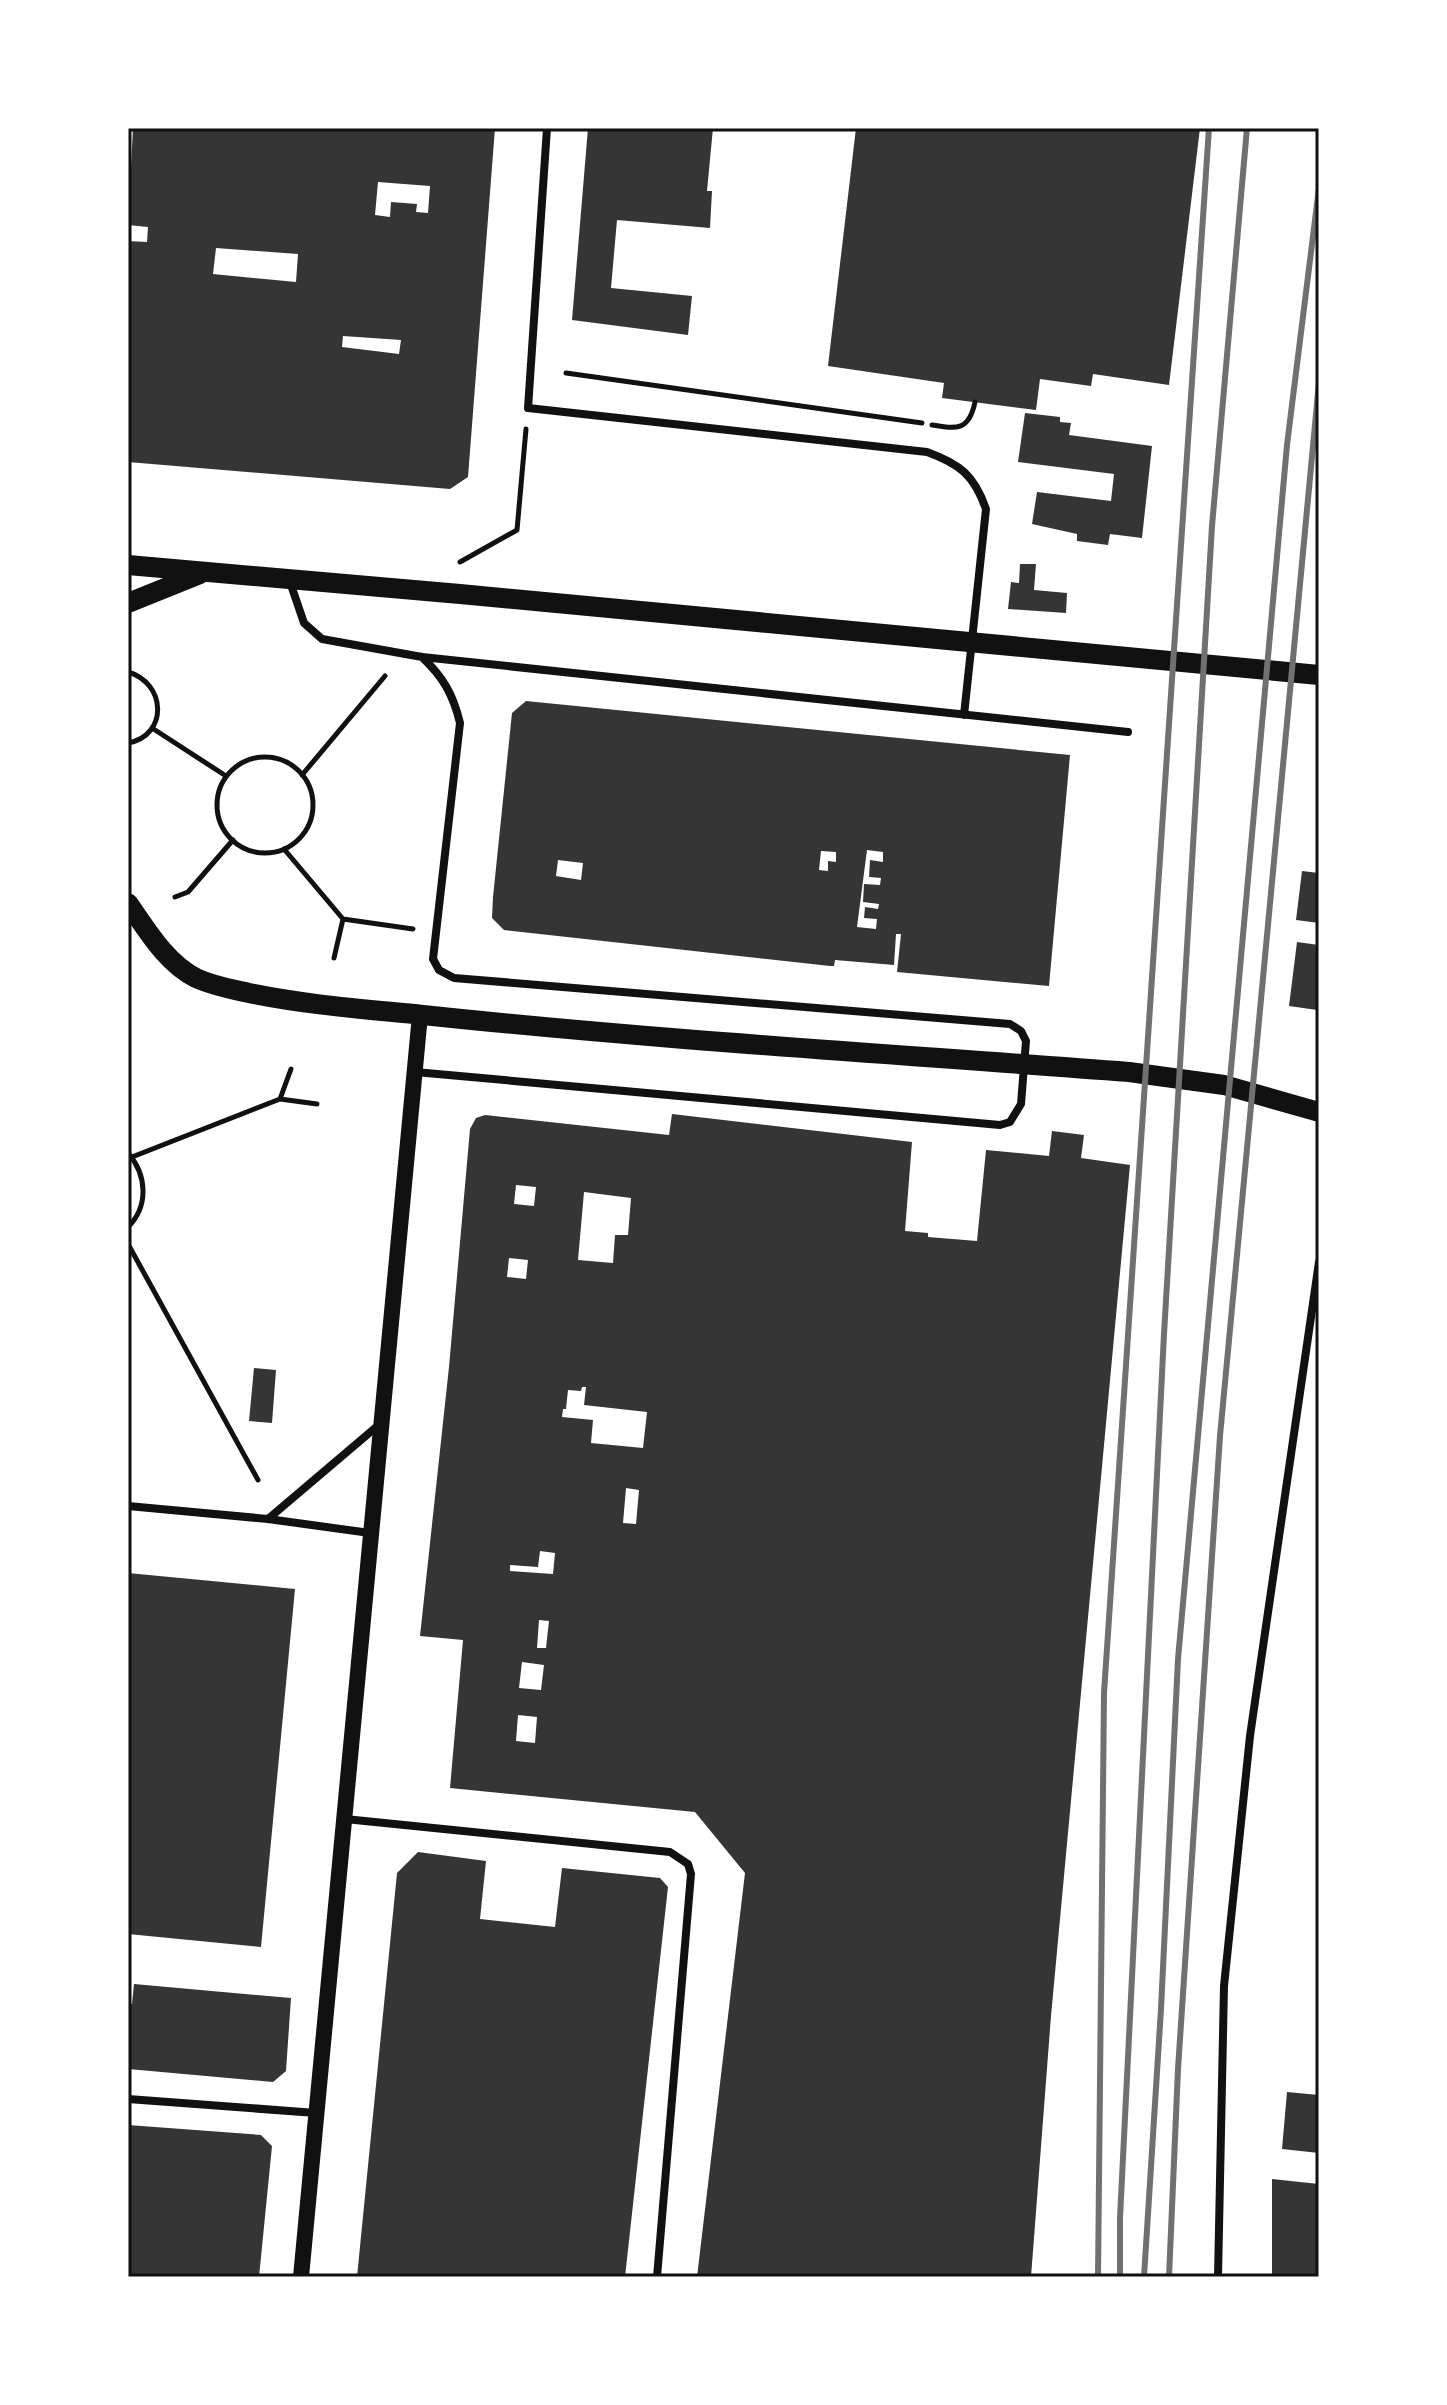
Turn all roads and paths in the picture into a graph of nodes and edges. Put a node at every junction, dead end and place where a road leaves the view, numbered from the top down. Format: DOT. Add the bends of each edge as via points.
graph roads {
  1 [pos="547,128"];
  2 [pos="566,373"];
  3 [pos="975,402"];
  4 [pos="528,408"];
  5 [pos="128,565"];
  6 [pos="204,572"];
  7 [pos="289,579"];
  8 [pos="410,590"];
  9 [pos="128,603"];
  10 [pos="422,657"];
  11 [pos="128,672"];
  12 [pos="388,672"];
  13 [pos="1319,675"];
  14 [pos="964,715"];
  15 [pos="152,728"];
  16 [pos="1128,732"];
  17 [pos="128,743"];
  18 [pos="302,775"];
  19 [pos="226,776"];
  20 [pos="233,840"];
  21 [pos="284,849"];
  22 [pos="175,897"];
  23 [pos="128,903"];
  24 [pos="343,919"];
  25 [pos="420,931"];
  26 [pos="334,958"];
  27 [pos="420,1015"];
  28 [pos="291,1069"];
  29 [pos="415,1072"];
  30 [pos="280,1099"];
  31 [pos="317,1104"];
  32 [pos="1319,1112"];
  33 [pos="130,1155"];
  34 [pos="128,1227"];
  35 [pos="128,1244"];
  36 [pos="1319,1262"];
  37 [pos="381,1422"];
  38 [pos="258,1480"];
  39 [pos="128,1506"];
  40 [pos="268,1519"];
  41 [pos="371,1533"];
  42 [pos="344,1819"];
  43 [pos="128,2099"];
  44 [pos="316,2113"];
  45 [pos="301,2277"];
  46 [pos="657,2277"];
  47 [pos="1218,2277"];
  1 -- 4 [label="street"];
  2 -- 3 [label="path" via="951,428 963,426"];
  4 -- 8 [label="path" via="517,530"];
  4 -- 14 [label="street" via="927,452 955,462 978,487 986,509"];
  5 -- 6 [label="main road"];
  6 -- 7 [label="main road"];
  6 -- 9 [label="main road"];
  7 -- 8 [label="main road"];
  7 -- 10 [label="street" via="304,623 322,639"];
  8 -- 13 [label="main road"];
  10 -- 14 [label="street"];
  10 -- 29 [label="street" via="442,677 460,723 433,959 439,970 454,978 1010,1024 1026,1041 1021,1104 1010,1122 1000,1125"];
  11 -- 15 [label="path" via="142,677 156,695"];
  12 -- 18 [label="path"];
  14 -- 16 [label="street"];
  15 -- 17 [label="path"];
  15 -- 19 [label="path"];
  18 -- 19 [label="path" via="278,759 264,757 237,766"];
  18 -- 21 [label="path" via="310,787 312,816 306,830"];
  19 -- 20 [label="path" via="217,802 224,829"];
  20 -- 21 [label="path" via="257,852"];
  20 -- 22 [label="path" via="188,892"];
  21 -- 24 [label="path"];
  23 -- 27 [label="main road" via="156,943 196,978 280,1000"];
  24 -- 25 [label="path"];
  24 -- 26 [label="path"];
  27 -- 29 [label="main road"];
  27 -- 32 [label="main road" via="1129,1072 1224,1085"];
  28 -- 30 [label="path"];
  29 -- 37 [label="main road"];
  30 -- 31 [label="path"];
  30 -- 33 [label="path"];
  33 -- 34 [label="path" via="143,1183 143,1197"];
  35 -- 38 [label="path"];
  36 -- 47 [label="street" via="1250,1736 1224,1986"];
  37 -- 40 [label="street"];
  37 -- 41 [label="main road"];
  39 -- 40 [label="street"];
  40 -- 41 [label="street"];
  41 -- 42 [label="main road"];
  42 -- 44 [label="main road"];
  42 -- 46 [label="street" via="670,1852 688,1864"];
  43 -- 44 [label="street"];
  44 -- 45 [label="main road"];
}
